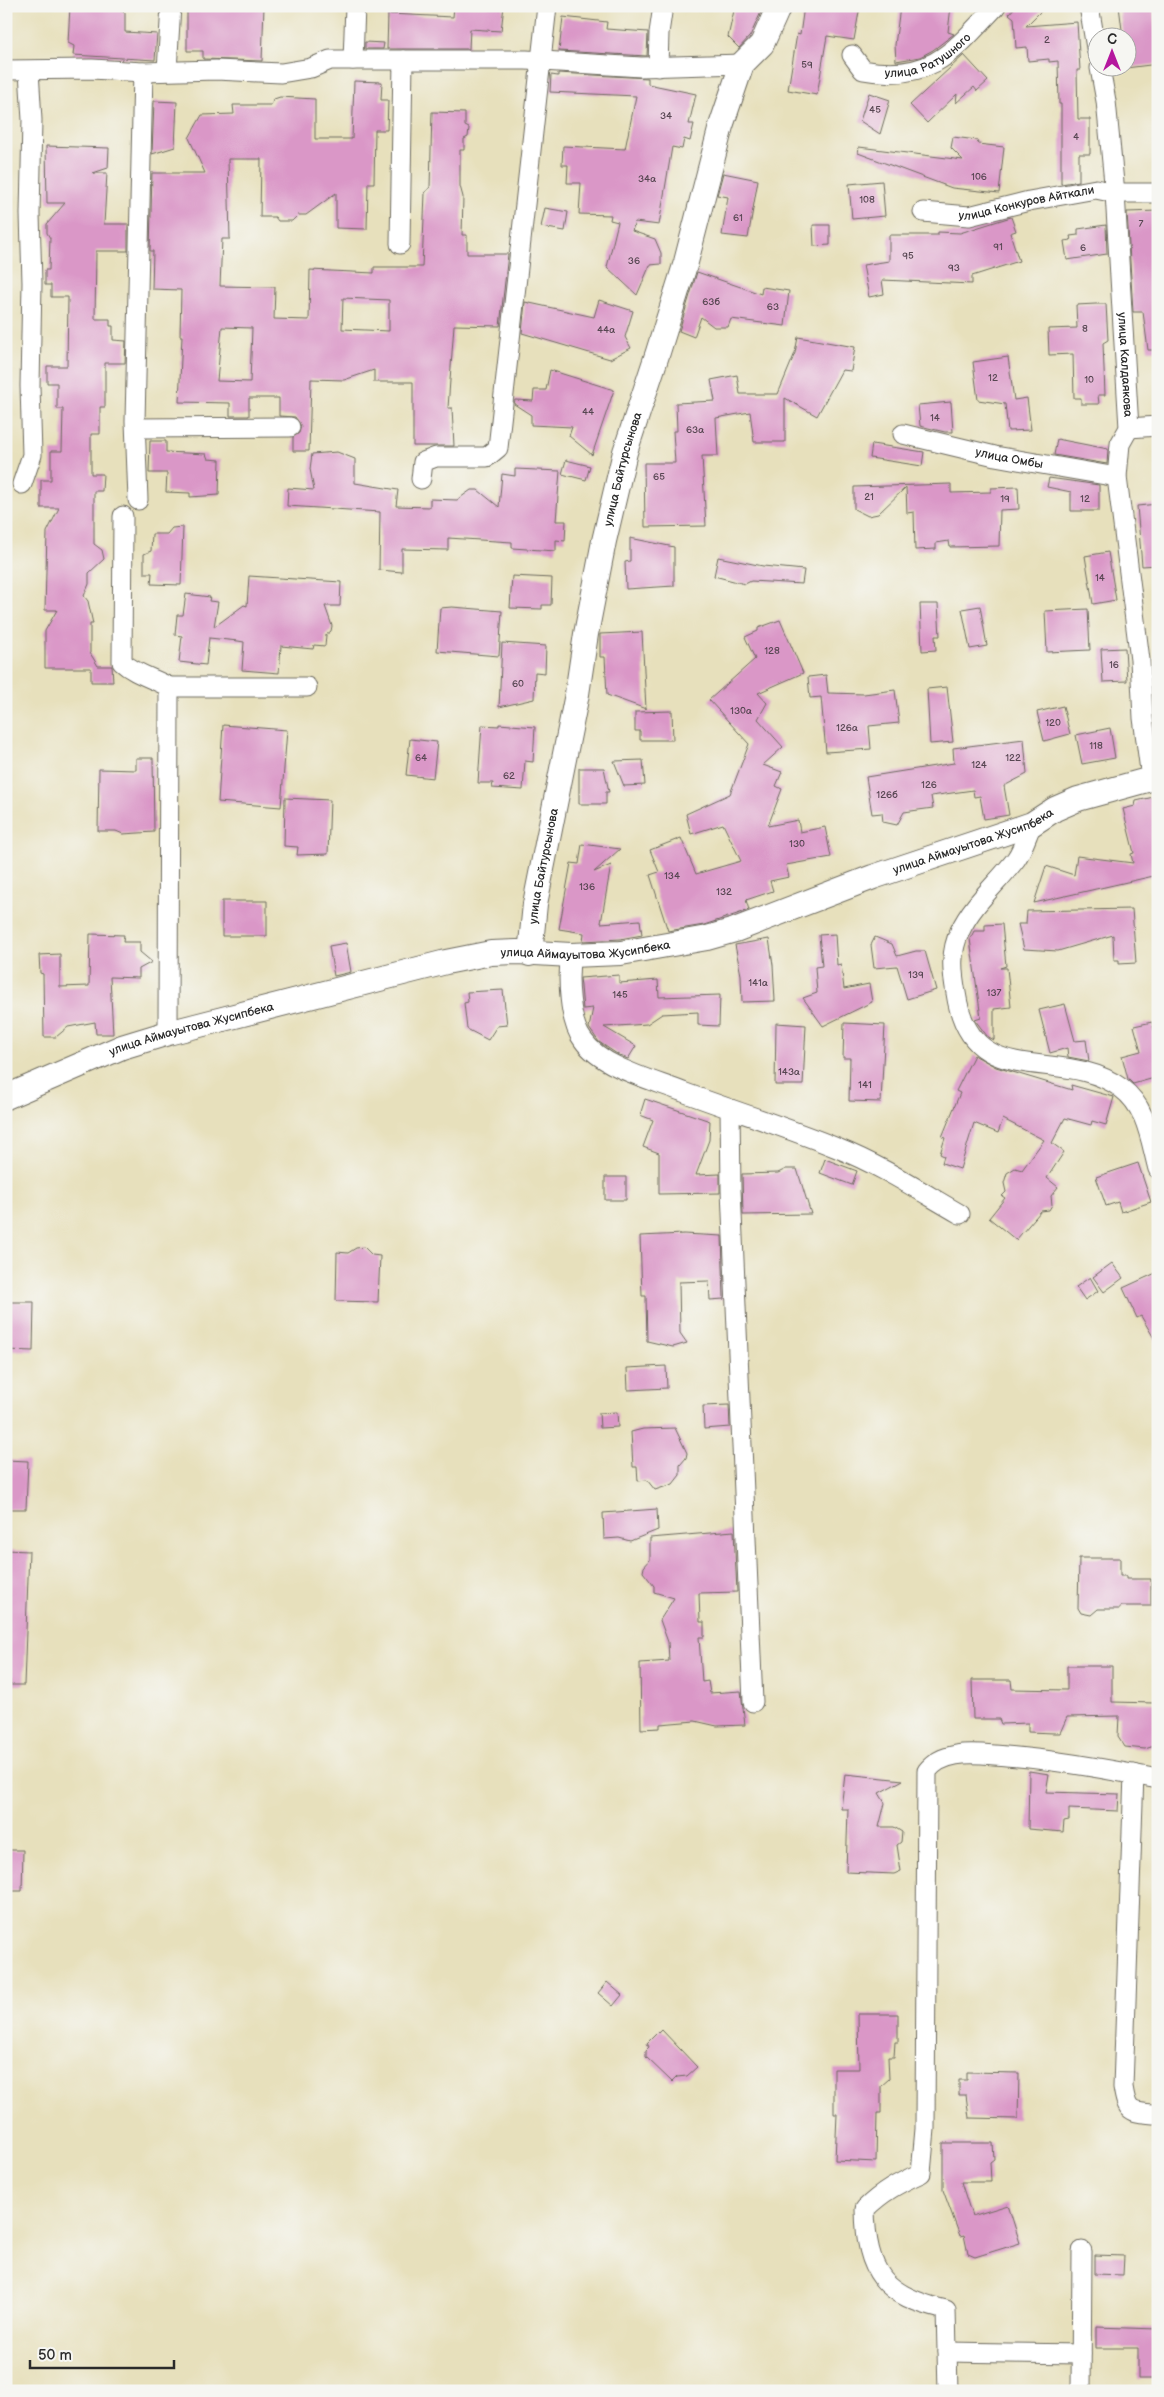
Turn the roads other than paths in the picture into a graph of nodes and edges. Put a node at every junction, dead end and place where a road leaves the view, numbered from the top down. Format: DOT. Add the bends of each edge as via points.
graph roads {
  1 [pos="171,6"];
  2 [pos="355,6"];
  3 [pos="547,6"];
  4 [pos="663,6"];
  5 [pos="779,6"];
  6 [pos="996,6"];
  7 [pos="1088,6"];
  8 [pos="1092,28"];
  9 [pos="852,54"];
  10 [pos="353,60"];
  11 [pos="403,60"];
  12 [pos="541,61"];
  13 [pos="742,64"];
  14 [pos="658,67"];
  15 [pos="6,70"];
  16 [pos="167,70"];
  17 [pos="29,71"];
  18 [pos="143,72"];
  19 [pos="1102,78"];
  20 [pos="1115,193"];
  21 [pos="1158,193"];
  22 [pos="924,212"];
  23 [pos="400,244"];
  24 [pos="1158,426"];
  25 [pos="290,427"];
  26 [pos="136,428"];
  27 [pos="1129,428"];
  28 [pos="903,434"];
  29 [pos="1117,477"];
  30 [pos="420,480"];
  31 [pos="22,484"];
  32 [pos="138,500"];
  33 [pos="123,516"];
  34 [pos="169,687"];
  35 [pos="307,687"];
  36 [pos="1154,777"];
  37 [pos="1032,824"];
  38 [pos="530,954"];
  39 [pos="571,955"];
  40 [pos="168,1033"];
  41 [pos="6,1097"];
  42 [pos="730,1109"];
  43 [pos="1151,1114"];
  44 [pos="1158,1169"];
  45 [pos="960,1214"];
  46 [pos="753,1702"];
  47 [pos="1134,1774"];
  48 [pos="1158,1778"];
  49 [pos="1154,2114"];
  50 [pos="1082,2251"];
  51 [pos="947,2352"];
  52 [pos="1081,2354"];
  53 [pos="948,2391"];
  54 [pos="1081,2391"];
  1 -- 16 [label="street"];
  2 -- 10 [label="street"];
  3 -- 12 [label="street"];
  4 -- 14 [label="street"];
  5 -- 13 [label="street, улица Байтурсынова" via="762,44"];
  6 -- 9 [label="street, улица Ратушного" via="946,57 914,71 883,74 863,70"];
  7 -- 8 [label="street"];
  10 -- 11 [label="street"];
  10 -- 16 [label="street" via="330,60 311,68 281,73"];
  11 -- 12 [label="street"];
  11 -- 23 [label="street"];
  12 -- 14 [label="street"];
  12 -- 30 [label="street" via="498,448 487,457 436,457 423,462"];
  13 -- 14 [label="street"];
  13 -- 38 [label="street, улица Байтурсынова" via="686,262 625,452 604,541 535,904"];
  15 -- 17 [label="street"];
  16 -- 18 [label="street"];
  17 -- 18 [label="street" via="92,69"];
  17 -- 31 [label="street" via="32,120 32,455"];
  18 -- 26 [label="street"];
  19 -- 20 [label="street, улица Калдаякова"];
  20 -- 21 [label="street, улица Конкуров Айткали"];
  20 -- 22 [label="street, улица Конкуров Айткали" via="1096,189 1076,192 969,216"];
  20 -- 27 [label="street, улица Калдаякова"];
  24 -- 27 [label="street"];
  25 -- 26 [label="street"];
  26 -- 32 [label="street"];
  27 -- 29 [label="street, улица Калдаякова" via="1120,444"];
  28 -- 29 [label="street, улица Омбы" via="995,456"];
  29 -- 36 [label="street, улица Калдаякова" via="1140,660 1143,718"];
  33 -- 34 [label="street" via="122,662 132,671"];
  34 -- 35 [label="street"];
  34 -- 40 [label="street"];
  36 -- 37 [label="street, улица Аймауытова Жусипбека" via="1078,798"];
  37 -- 39 [label="street, улица Аймауытова Жусипбека" via="873,877 726,933 631,952"];
  37 -- 43 [label="street" via="1017,857 980,900 960,931 951,962 966,1031 976,1044 990,1053 1034,1065 1072,1068 1102,1076"];
  38 -- 39 [label="street, улица Аймауытова Жусипбека"];
  38 -- 40 [label="street, улица Аймауытова Жусипбека" via="491,953 446,962"];
  39 -- 42 [label="street" via="568,971 572,1009 582,1039 595,1053 628,1071"];
  40 -- 41 [label="street, улица Аймауытова Жусипбека" via="122,1047"];
  42 -- 45 [label="street" via="879,1167"];
  42 -- 46 [label="street"];
  43 -- 44 [label="street"];
  47 -- 48 [label="street"];
  47 -- 49 [label="street" via="1123,2087 1126,2104 1131,2110"];
  47 -- 51 [label="street" via="1040,1759 957,1754 932,1764 927,1771 925,2130 921,2173 895,2184 865,2209 866,2240 878,2274 903,2297 946,2310"];
  50 -- 52 [label="street"];
  51 -- 52 [label="street"];
  51 -- 53 [label="street"];
  52 -- 54 [label="street"];
}
